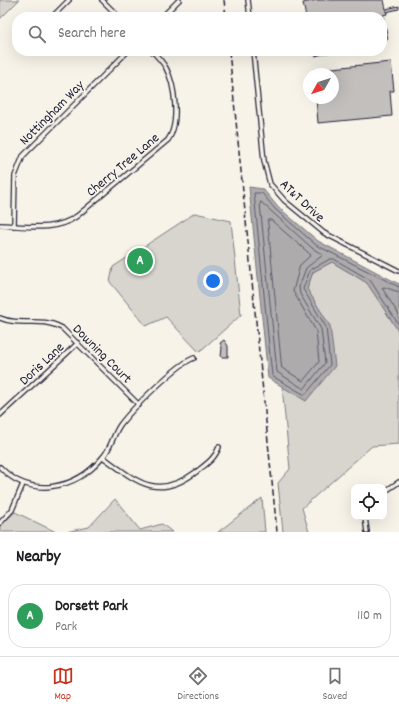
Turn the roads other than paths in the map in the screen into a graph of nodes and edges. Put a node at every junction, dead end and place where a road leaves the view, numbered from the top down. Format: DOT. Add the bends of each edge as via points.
graph roads {
  1 [pos="69,0"];
  2 [pos="102,0"];
  3 [pos="179,0"];
  4 [pos="248,0"];
  5 [pos="57,12"];
  6 [pos="114,12"];
  7 [pos="167,12"];
  8 [pos="249,12"];
  9 [pos="123,56"];
  10 [pos="156,56"];
  11 [pos="253,56"];
  12 [pos="0,226"];
  13 [pos="14,226"];
  14 [pos="399,271"];
  15 [pos="0,318"];
  16 [pos="78,343"];
  17 [pos="194,358"];
  18 [pos="139,405"];
  19 [pos="0,415"];
  20 [pos="219,447"];
  21 [pos="103,457"];
  22 [pos="0,467"];
  23 [pos="399,482"];
  24 [pos="24,484"];
  25 [pos="387,490"];
  26 [pos="366,520"];
  27 [pos="0,523"];
  28 [pos="367,532"];
  1 -- 5 [label="street"];
  2 -- 6 [label="street"];
  3 -- 7 [label="street"];
  4 -- 8 [label="street"];
  9 -- 13 [label="street, Nottingham Way" via="22,156 15,176"];
  10 -- 13 [label="street, Cherry Tree Lane" via="166,68 172,89 175,124 168,140 72,219 49,227"];
  11 -- 14 [label="street, AT&T Drive" via="264,162 270,184 285,201 324,233"];
  12 -- 13 [label="street, Cherry Tree Lane"];
  15 -- 16 [label="street, Downing Court" via="17,322 51,323 66,330"];
  16 -- 18 [label="street, Downing Court"];
  16 -- 19 [label="street, Doris Lane"];
  17 -- 18 [label="street" via="180,366"];
  18 -- 21 [label="street" via="119,426"];
  20 -- 21 [label="street" via="212,459 189,477 175,485 163,487 150,487 138,482"];
  21 -- 24 [label="street" via="79,477 65,484 46,487"];
  22 -- 24 [label="street" via="9,476"];
  23 -- 25 [label="street"];
  24 -- 27 [label="street" via="12,510"];
  26 -- 28 [label="street"];
}
